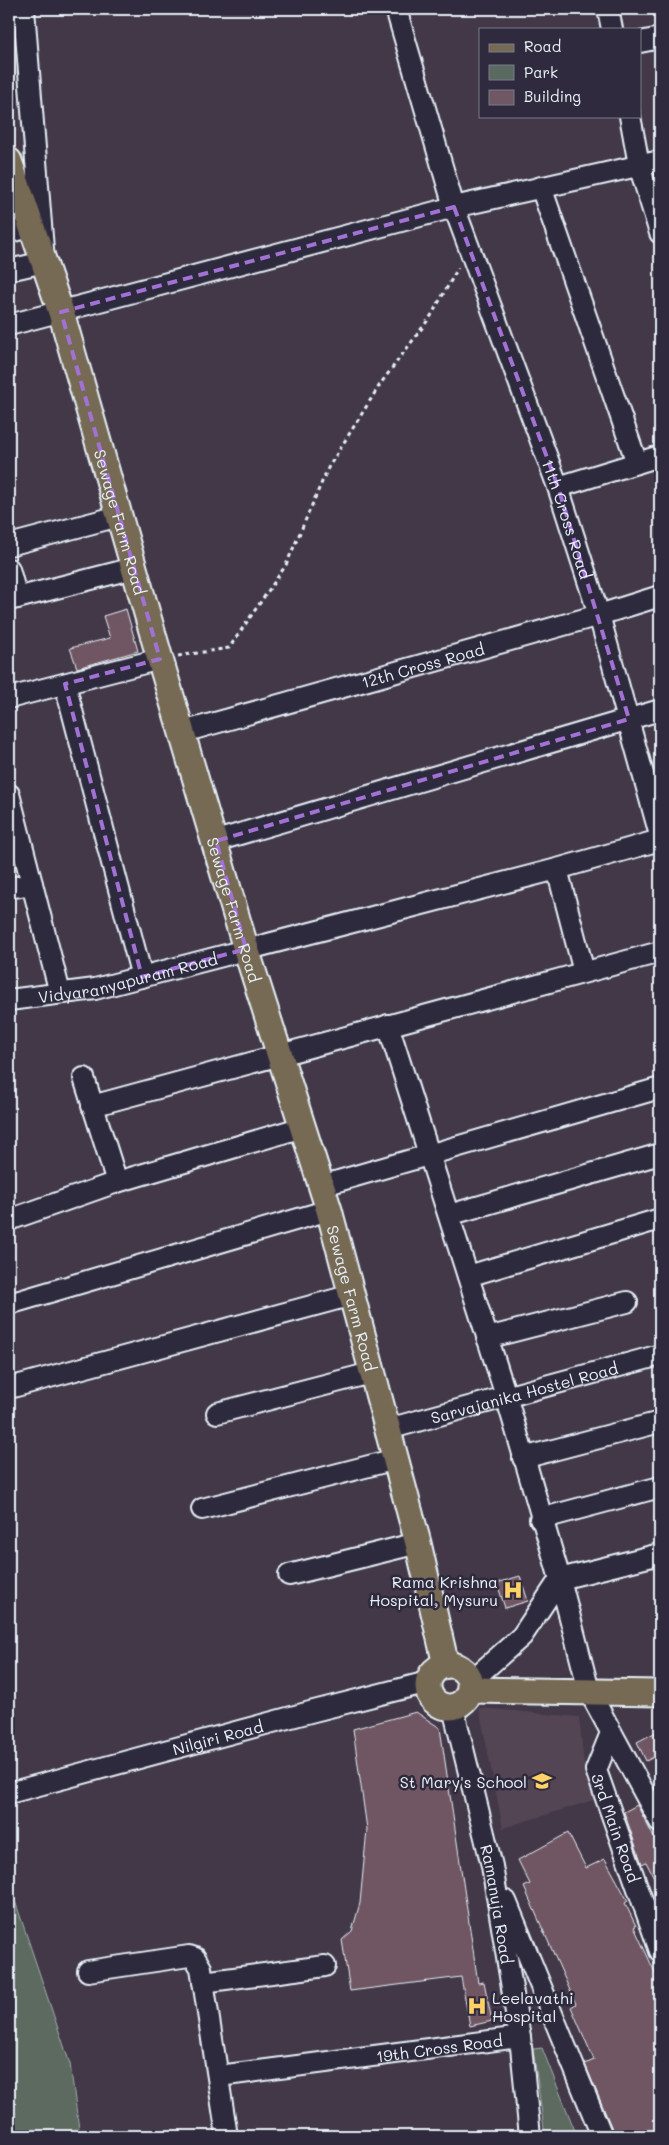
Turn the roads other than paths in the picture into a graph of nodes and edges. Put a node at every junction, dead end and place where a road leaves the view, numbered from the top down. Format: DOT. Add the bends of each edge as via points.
graph roads {
  1 [pos="24,9"];
  2 [pos="396,9"];
  3 [pos="608,9"];
  4 [pos="612,28"];
  5 [pos="660,38"];
  6 [pos="642,42"];
  7 [pos="630,118"];
  8 [pos="9,160"];
  9 [pos="660,161"];
  10 [pos="639,165"];
  11 [pos="541,187"];
  12 [pos="13,188"];
  13 [pos="454,207"];
  14 [pos="20,230"];
  15 [pos="660,233"];
  16 [pos="44,262"];
  17 [pos="9,270"];
  18 [pos="61,312"];
  19 [pos="9,325"];
  20 [pos="660,456"];
  21 [pos="637,463"];
  22 [pos="558,487"];
  23 [pos="119,516"];
  24 [pos="9,545"];
  25 [pos="134,568"];
  26 [pos="9,569"];
  27 [pos="660,596"];
  28 [pos="13,599"];
  29 [pos="599,615"];
  30 [pos="160,659"];
  31 [pos="65,684"];
  32 [pos="9,698"];
  33 [pos="660,710"];
  34 [pos="628,719"];
  35 [pos="183,732"];
  36 [pos="9,794"];
  37 [pos="660,836"];
  38 [pos="660,840"];
  39 [pos="216,841"];
  40 [pos="556,869"];
  41 [pos="32,884"];
  42 [pos="9,888"];
  43 [pos="246,949"];
  44 [pos="660,952"];
  45 [pos="584,972"];
  46 [pos="142,977"];
  47 [pos="60,993"];
  48 [pos="9,1000"];
  49 [pos="388,1025"];
  50 [pos="280,1054"];
  51 [pos="84,1078"];
  52 [pos="660,1088"];
  53 [pos="92,1106"];
  54 [pos="303,1127"];
  55 [pos="660,1154"];
  56 [pos="429,1155"];
  57 [pos="116,1182"];
  58 [pos="321,1186"];
  59 [pos="329,1210"];
  60 [pos="448,1215"];
  61 [pos="660,1219"];
  62 [pos="9,1220"];
  63 [pos="468,1276"];
  64 [pos="352,1295"];
  65 [pos="627,1302"];
  66 [pos="9,1304"];
  67 [pos="487,1338"];
  68 [pos="660,1354"];
  69 [pos="371,1373"];
  70 [pos="9,1388"];
  71 [pos="506,1396"];
  72 [pos="217,1413"];
  73 [pos="660,1422"];
  74 [pos="388,1429"];
  75 [pos="523,1458"];
  76 [pos="396,1459"];
  77 [pos="660,1487"];
  78 [pos="202,1509"];
  79 [pos="540,1519"];
  80 [pos="418,1543"];
  81 [pos="660,1554"];
  82 [pos="289,1575"];
  83 [pos="560,1579"];
  84 [pos="446,1665"];
  85 [pos="428,1682"];
  86 [pos="470,1686"];
  87 [pos="590,1691"];
  88 [pos="660,1693"];
  89 [pos="449,1707"];
  90 [pos="611,1733"];
  91 [pos="9,1793"];
  92 [pos="660,1822"];
  93 [pos="492,1866"];
  94 [pos="660,1951"];
  95 [pos="325,1966"];
  96 [pos="88,1971"];
  97 [pos="203,1982"];
  98 [pos="520,2037"];
  99 [pos="219,2076"];
  100 [pos="227,2136"];
  101 [pos="530,2136"];
  102 [pos="602,2136"];
  1 -- 16 [label="street"];
  2 -- 13 [label="street, 11th Cross Road"];
  3 -- 4 [label="street"];
  5 -- 6 [label="street"];
  7 -- 10 [label="street"];
  8 -- 12 [label="main road, Sewage Farm Road"];
  9 -- 10 [label="street"];
  10 -- 11 [label="street"];
  10 -- 15 [label="street"];
  11 -- 13 [label="street"];
  11 -- 21 [label="street"];
  12 -- 14 [label="main road, Sewage Farm Road"];
  13 -- 18 [label="street"];
  13 -- 22 [label="street, 11th Cross Road"];
  14 -- 16 [label="main road, Sewage Farm Road"];
  16 -- 17 [label="street"];
  16 -- 18 [label="main road, Sewage Farm Road"];
  18 -- 19 [label="street"];
  18 -- 23 [label="main road, Sewage Farm Road"];
  20 -- 21 [label="street"];
  21 -- 22 [label="street"];
  22 -- 29 [label="street, 11th Cross Road"];
  23 -- 24 [label="street"];
  23 -- 25 [label="main road, Sewage Farm Road"];
  25 -- 28 [label="street"];
  25 -- 30 [label="main road, Sewage Farm Road"];
  26 -- 28 [label="street"];
  27 -- 29 [label="street, 12th Cross Road"];
  29 -- 34 [label="street, 11th Cross Road"];
  29 -- 35 [label="street, 12th Cross Road"];
  30 -- 31 [label="street"];
  30 -- 35 [label="main road, Sewage Farm Road"];
  31 -- 32 [label="street"];
  31 -- 46 [label="street"];
  33 -- 34 [label="street"];
  34 -- 37 [label="street, 11th Cross Road"];
  34 -- 39 [label="street"];
  35 -- 39 [label="main road, Sewage Farm Road"];
  36 -- 41 [label="street"];
  38 -- 40 [label="street, Vidyaranyapuram Road"];
  39 -- 43 [label="main road, Sewage Farm Road"];
  40 -- 43 [label="street, Vidyaranyapuram Road"];
  40 -- 45 [label="street"];
  41 -- 42 [label="street"];
  41 -- 47 [label="street"];
  43 -- 46 [label="street, Vidyaranyapuram Road"];
  43 -- 50 [label="main road, Sewage Farm Road"];
  44 -- 45 [label="street"];
  45 -- 49 [label="street"];
  46 -- 47 [label="street, Vidyaranyapuram Road"];
  47 -- 48 [label="street, Vidyaranyapuram Road"];
  49 -- 50 [label="street"];
  49 -- 56 [label="street"];
  50 -- 53 [label="street"];
  50 -- 54 [label="main road, Sewage Farm Road"];
  51 -- 53 [label="street"];
  52 -- 56 [label="street"];
  53 -- 57 [label="street"];
  54 -- 57 [label="street"];
  54 -- 58 [label="main road, Sewage Farm Road"];
  55 -- 60 [label="street"];
  56 -- 58 [label="street"];
  56 -- 60 [label="street"];
  57 -- 62 [label="street"];
  58 -- 59 [label="main road, Sewage Farm Road"];
  59 -- 64 [label="main road, Sewage Farm Road"];
  59 -- 66 [label="street"];
  60 -- 63 [label="street"];
  61 -- 63 [label="street"];
  63 -- 67 [label="street"];
  64 -- 69 [label="main road, Sewage Farm Road"];
  64 -- 70 [label="street"];
  65 -- 67 [label="street"];
  67 -- 71 [label="street"];
  68 -- 71 [label="street, Sarvajanika Hostel Road"];
  69 -- 72 [label="street"];
  69 -- 74 [label="main road, Sewage Farm Road"];
  71 -- 74 [label="street, Sarvajanika Hostel Road"];
  71 -- 75 [label="street"];
  73 -- 75 [label="street"];
  74 -- 76 [label="main road, Sewage Farm Road"];
  75 -- 79 [label="street"];
  76 -- 78 [label="street"];
  76 -- 80 [label="main road, Sewage Farm Road"];
  77 -- 79 [label="street"];
  79 -- 83 [label="street"];
  80 -- 82 [label="street"];
  80 -- 84 [label="main road, Sewage Farm Road"];
  81 -- 83 [label="street"];
  83 -- 86 [label="street" via="522,1636"];
  83 -- 87 [label="street"];
  84 -- 85 [label="main road" via="434,1670"];
  84 -- 86 [label="main road" via="462,1669"];
  85 -- 89 [label="main road" via="428,1690 435,1702"];
  85 -- 91 [label="street, Nilgiri Road"];
  86 -- 87 [label="main road"];
  86 -- 89 [label="main road" via="462,1702"];
  87 -- 88 [label="main road"];
  87 -- 90 [label="street"];
  89 -- 93 [label="street, Ramanuja Road" via="454,1712"];
  90 -- 92 [label="street"];
  90 -- 94 [label="street, 3rd Main Road" via="596,1770"];
  93 -- 98 [label="street, Ramanuja Road"];
  93 -- 102 [label="street"];
  95 -- 97 [label="street"];
  96 -- 97 [label="street" via="189,1956 198,1962"];
  97 -- 99 [label="street"];
  98 -- 99 [label="street, 19th Cross Road"];
  98 -- 101 [label="street, Ramanuja Road"];
  99 -- 100 [label="street"];
}
